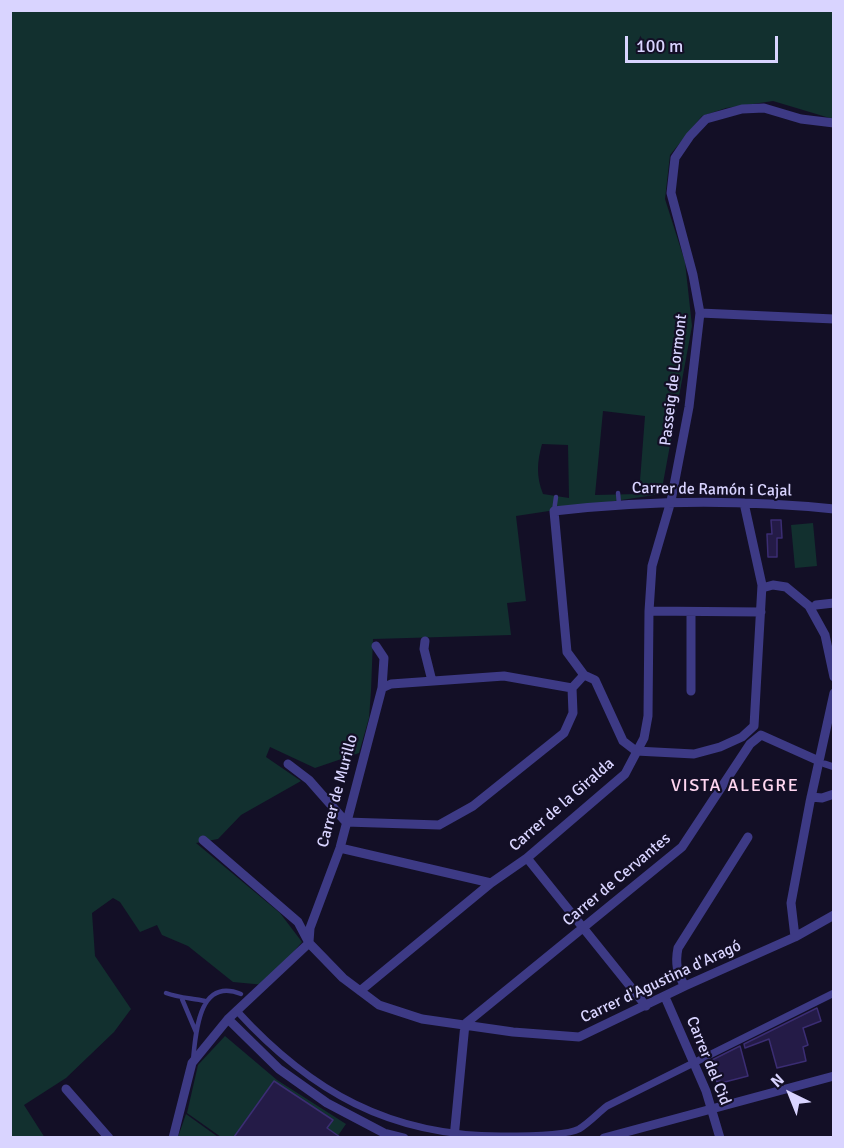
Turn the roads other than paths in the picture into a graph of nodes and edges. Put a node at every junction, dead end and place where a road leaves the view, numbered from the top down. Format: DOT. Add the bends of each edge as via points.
graph roads {
  1 [pos="834,123"];
  2 [pos="700,313"];
  3 [pos="834,319"];
  4 [pos="556,497"];
  5 [pos="671,501"];
  6 [pos="744,503"];
  7 [pos="834,509"];
  8 [pos="555,511"];
  9 [pos="762,588"];
  10 [pos="834,603"];
  11 [pos="816,605"];
  12 [pos="649,611"];
  13 [pos="691,612"];
  14 [pos="761,612"];
  15 [pos="425,641"];
  16 [pos="376,645"];
  17 [pos="584,675"];
  18 [pos="834,677"];
  19 [pos="432,681"];
  20 [pos="382,688"];
  21 [pos="572,688"];
  22 [pos="691,691"];
  23 [pos="834,693"];
  24 [pos="636,751"];
  25 [pos="822,762"];
  26 [pos="288,764"];
  27 [pos="834,767"];
  28 [pos="834,794"];
  29 [pos="811,797"];
  30 [pos="345,822"];
  31 [pos="748,837"];
  32 [pos="203,840"];
  33 [pos="340,848"];
  34 [pos="527,858"];
  35 [pos="491,883"];
  36 [pos="834,915"];
  37 [pos="584,929"];
  38 [pos="795,937"];
  39 [pos="309,944"];
  40 [pos="686,986"];
  41 [pos="360,991"];
  42 [pos="166,993"];
  43 [pos="834,993"];
  44 [pos="241,994"];
  45 [pos="665,997"];
  46 [pos="182,999"];
  47 [pos="206,1002"];
  48 [pos="646,1006"];
  49 [pos="237,1011"];
  50 [pos="228,1019"];
  51 [pos="465,1024"];
  52 [pos="196,1032"];
  53 [pos="694,1062"];
  54 [pos="192,1063"];
  55 [pos="834,1076"];
  56 [pos="66,1089"];
  57 [pos="712,1108"];
  58 [pos="644,1127"];
  59 [pos="455,1135"];
  60 [pos="109,1137"];
  61 [pos="173,1137"];
  62 [pos="404,1137"];
  63 [pos="604,1137"];
  64 [pos="647,1137"];
  65 [pos="720,1137"];
  1 -- 2 [label="street, Passeig de Lormont" via="801,119 774,110 742,109 706,119 690,135 675,158 671,193"];
  2 -- 3 [label="street"];
  2 -- 5 [label="street, Passeig de Lormont" via="689,407"];
  4 -- 8 [label="lane"];
  5 -- 6 [label="street, Carrer de Ramón i Cajal"];
  5 -- 8 [label="street, Carrer de Ramón i Cajal" via="618,498"];
  5 -- 12 [label="street, Carrer de la Giralda" via="652,566"];
  6 -- 7 [label="street, Carrer de Ramón i Cajal"];
  6 -- 9 [label="street"];
  8 -- 17 [label="street" via="567,652"];
  9 -- 14 [label="street"];
  9 -- 18 [label="street" via="786,587 809,606 825,635"];
  10 -- 11 [label="street"];
  12 -- 13 [label="street"];
  12 -- 24 [label="street, Carrer de la Giralda" via="648,716 644,738"];
  13 -- 14 [label="street"];
  13 -- 22 [label="street"];
  14 -- 24 [label="street" via="754,726 742,737 694,754"];
  15 -- 19 [label="street"];
  16 -- 20 [label="street, Carrer de Murillo" via="384,658"];
  17 -- 21 [label="street"];
  17 -- 24 [label="street" via="595,680 623,741"];
  19 -- 20 [label="street"];
  19 -- 21 [label="street" via="504,676"];
  20 -- 30 [label="street, Carrer de Murillo"];
  21 -- 30 [label="street" via="573,713 564,733 473,806 439,825"];
  23 -- 25 [label="street"];
  24 -- 34 [label="street, Carrer de la Giralda" via="625,774"];
  25 -- 27 [label="street"];
  25 -- 29 [label="street"];
  25 -- 37 [label="street, Carrer de Cervantes" via="761,735 750,744 682,847"];
  26 -- 30 [label="street" via="309,780"];
  28 -- 29 [label="street"];
  29 -- 38 [label="street" via="791,903"];
  30 -- 33 [label="street, Carrer de Murillo"];
  31 -- 40 [label="street" via="678,948 678,975"];
  32 -- 39 [label="street, Carrer d'Agustina d'Aragó" via="298,922"];
  33 -- 35 [label="street"];
  33 -- 39 [label="street, Carrer de Murillo" via="310,928"];
  34 -- 35 [label="street, Carrer de la Giralda"];
  34 -- 37 [label="street"];
  35 -- 41 [label="street, Carrer de la Giralda"];
  36 -- 38 [label="street, Carrer d'Agustina d'Aragó"];
  37 -- 48 [label="street"];
  37 -- 51 [label="street, Carrer de Cervantes"];
  38 -- 40 [label="street, Carrer d'Agustina d'Aragó"];
  39 -- 41 [label="street, Carrer d'Agustina d'Aragó"];
  39 -- 49 [label="street"];
  40 -- 45 [label="street, Carrer d'Agustina d'Aragó"];
  41 -- 51 [label="street, Carrer d'Agustina d'Aragó" via="379,1005 422,1019"];
  42 -- 46 [label="lane"];
  43 -- 53 [label="street"];
  44 -- 47 [label="lane" via="230,989 213,994"];
  45 -- 48 [label="street, Carrer d'Agustina d'Aragó"];
  45 -- 53 [label="street, Carrer del Cid"];
  46 -- 47 [label="lane"];
  46 -- 52 [label="lane"];
  47 -- 52 [label="lane"];
  48 -- 51 [label="street, Carrer d'Agustina d'Aragó" via="579,1037"];
  49 -- 50 [label="street"];
  49 -- 59 [label="street" via="305,1075 344,1099 380,1116"];
  50 -- 54 [label="street"];
  50 -- 62 [label="street" via="279,1070 327,1103 384,1133"];
  51 -- 59 [label="street"];
  52 -- 54 [label="lane"];
  53 -- 57 [label="street, Carrer del Cid"];
  53 -- 59 [label="street" via="607,1106 577,1130 530,1136"];
  54 -- 61 [label="street"];
  55 -- 57 [label="street"];
  56 -- 60 [label="street"];
  57 -- 58 [label="street"];
  57 -- 65 [label="street, Carrer del Cid"];
  58 -- 63 [label="street"];
  58 -- 64 [label="street"];
}
